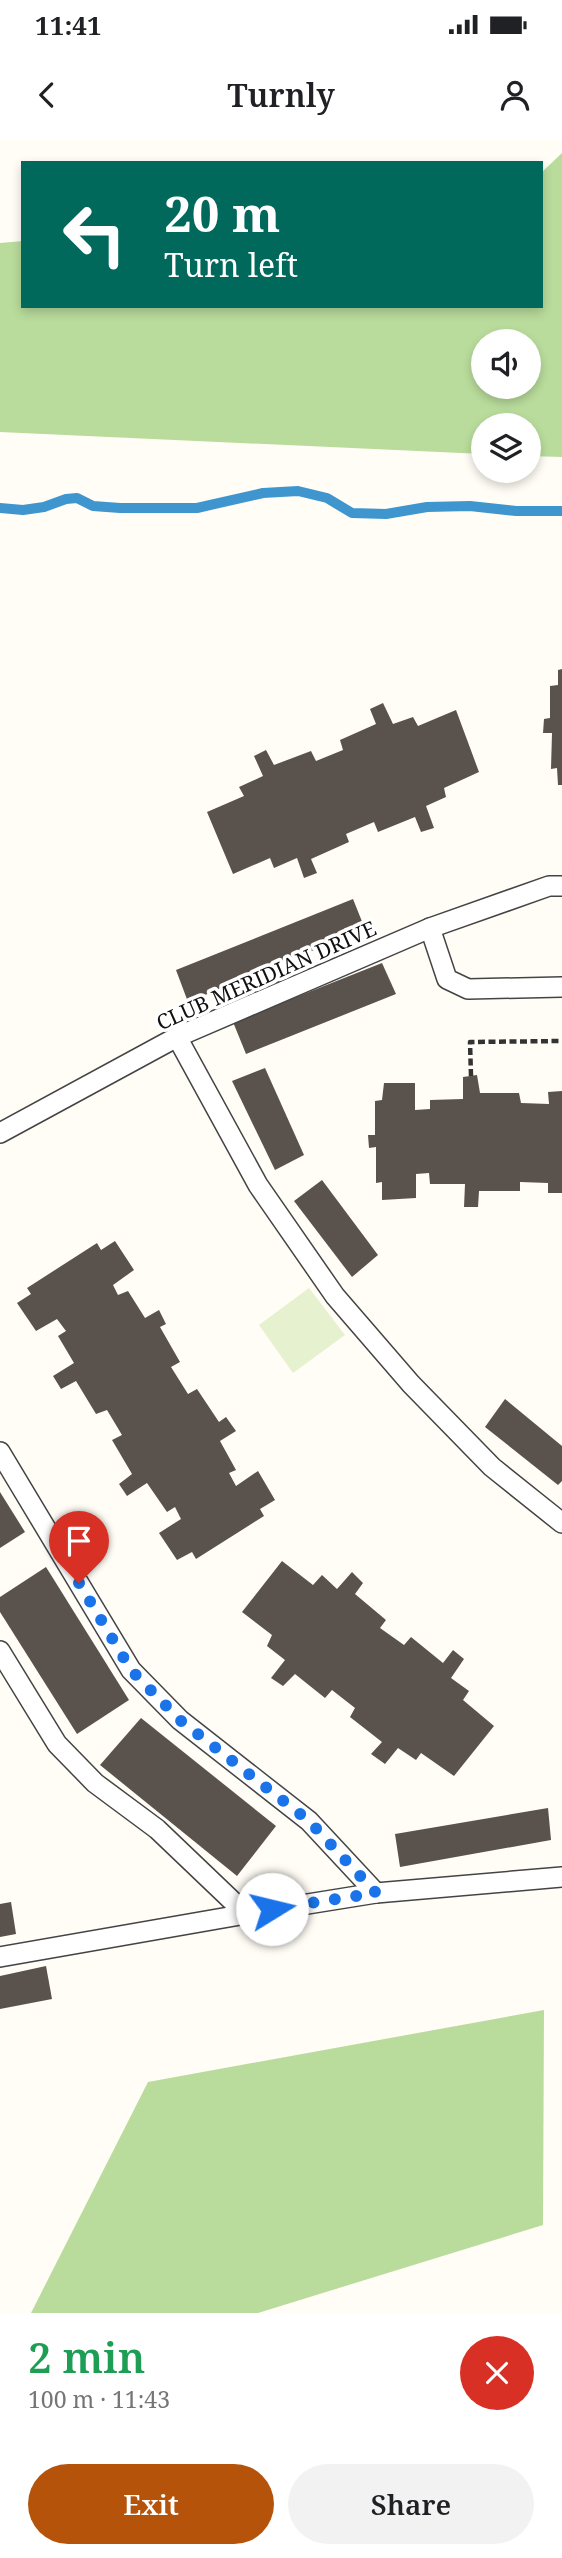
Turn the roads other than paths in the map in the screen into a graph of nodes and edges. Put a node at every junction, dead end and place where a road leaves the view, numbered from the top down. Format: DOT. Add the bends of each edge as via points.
graph roads {
  1 [pos="562,886"];
  2 [pos="430,928"];
  3 [pos="562,987"];
  4 [pos="177,1037"];
  5 [pos="0,1133"];
  6 [pos="0,1452"];
  7 [pos="562,1523"];
  8 [pos="0,1651"];
  9 [pos="562,1877"];
  10 [pos="376,1893"];
  11 [pos="246,1914"];
  12 [pos="0,1957"];
  1 -- 2 [label="lane, CLUB MERIDIAN DRIVE" via="549,886"];
  2 -- 3 [label="lane" via="447,979 468,989"];
  2 -- 4 [label="lane, CLUB MERIDIAN DRIVE"];
  4 -- 5 [label="lane, CLUB MERIDIAN DRIVE"];
  4 -- 7 [label="lane" via="258,1185 335,1296 411,1384 492,1467"];
  6 -- 10 [label="lane" via="131,1670 180,1720 309,1821"];
  8 -- 11 [label="lane" via="57,1744 95,1783 157,1829"];
  9 -- 10 [label="lane"];
  10 -- 11 [label="lane"];
  11 -- 12 [label="lane"];
}
